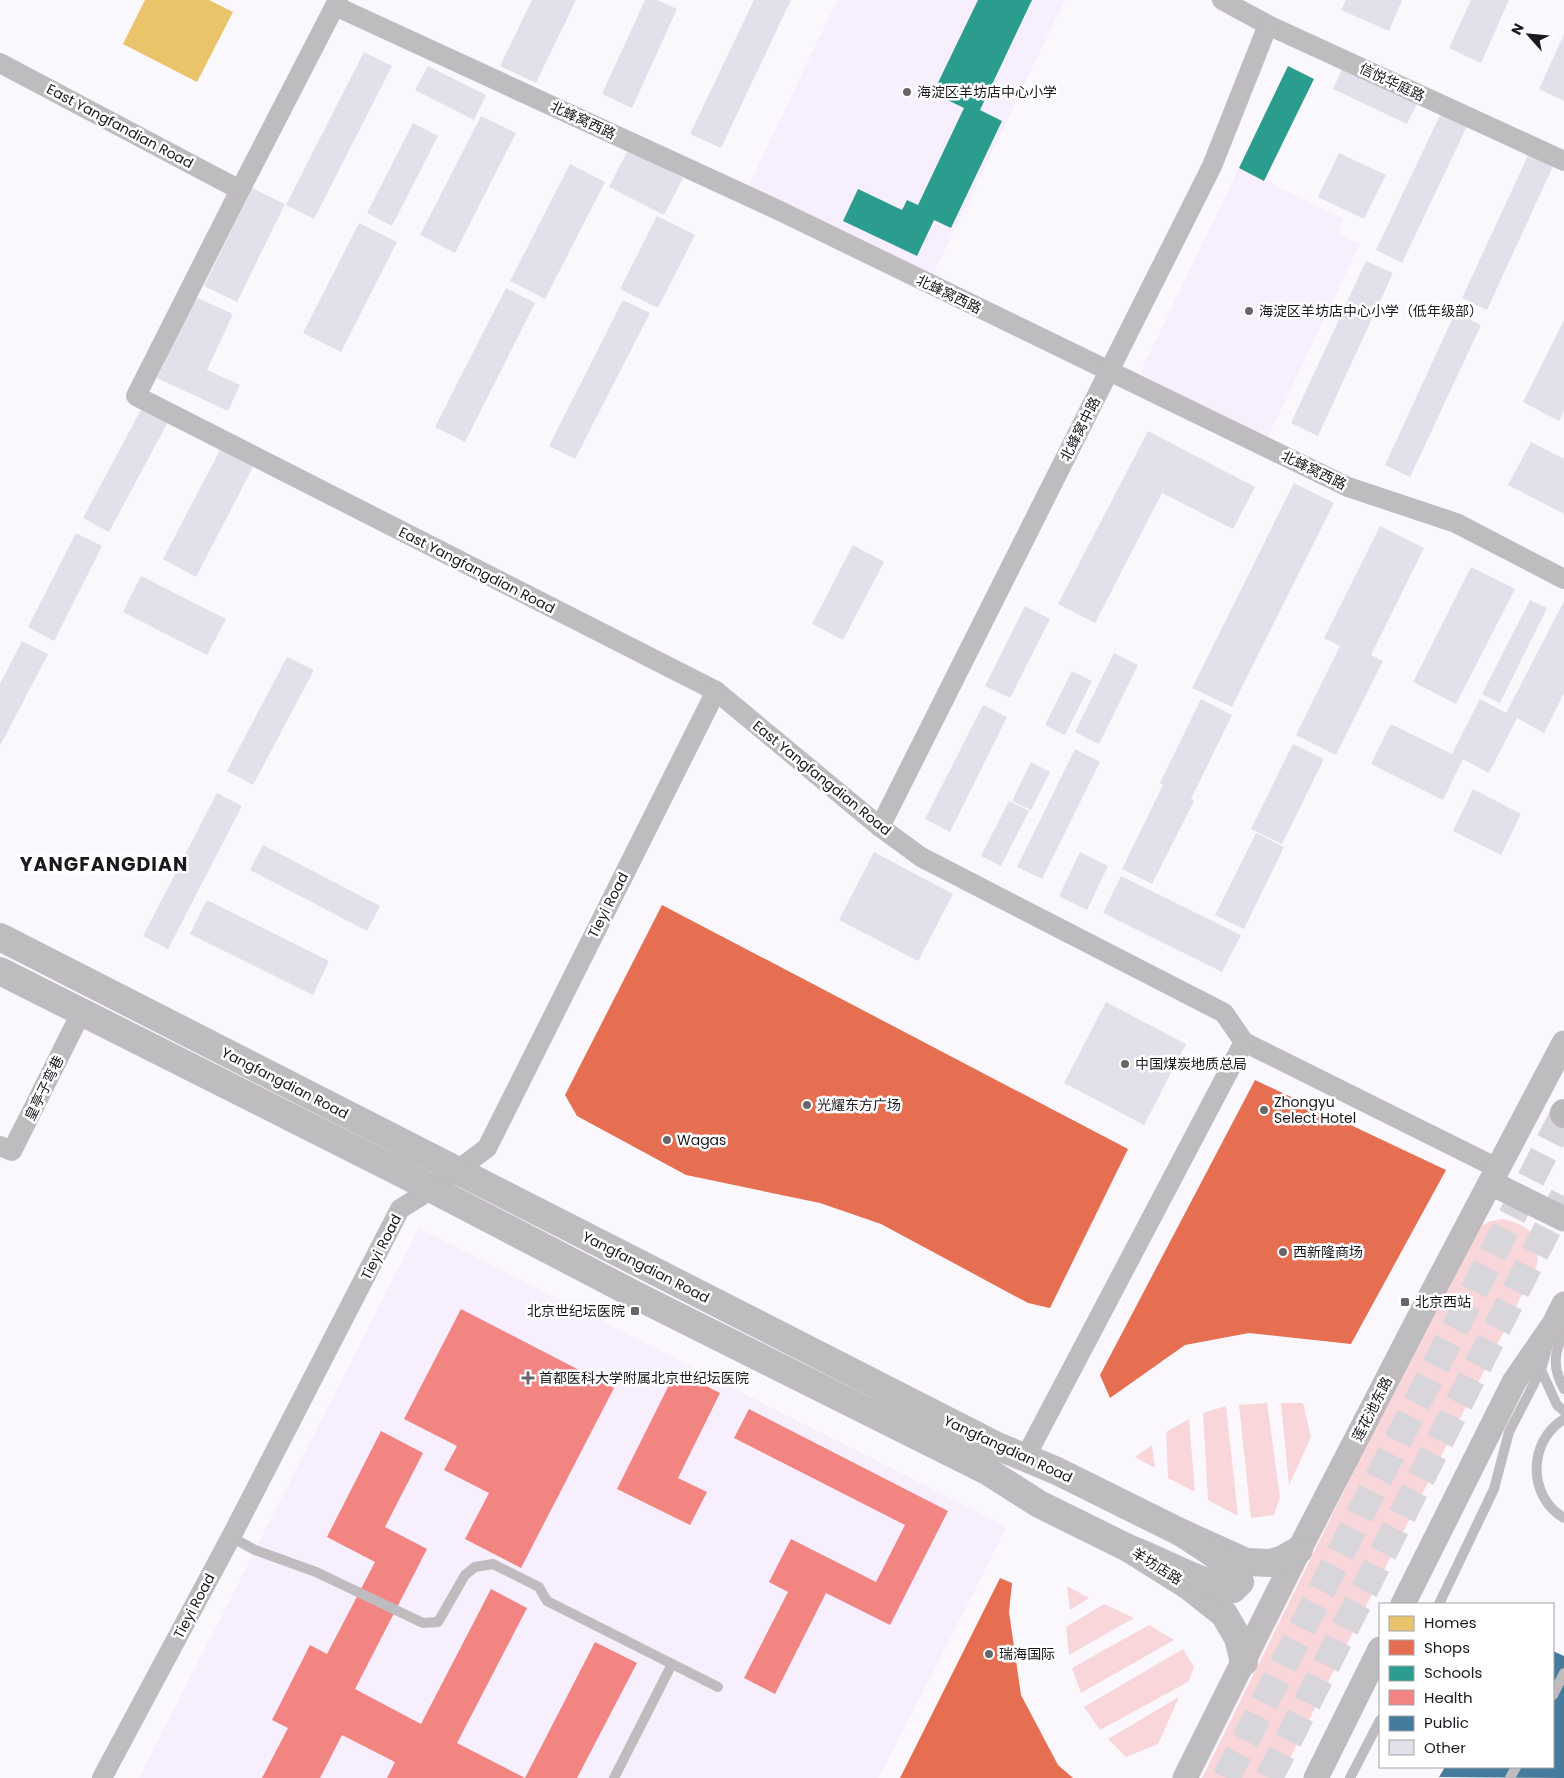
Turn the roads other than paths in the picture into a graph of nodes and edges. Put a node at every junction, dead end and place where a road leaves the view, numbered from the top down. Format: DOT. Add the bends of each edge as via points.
graph roads {
  1 [pos="1222,0"];
  2 [pos="336,3"];
  3 [pos="1268,25"];
  4 [pos="0,63"];
  5 [pos="1564,161"];
  6 [pos="240,190"];
  7 [pos="1110,370"];
  8 [pos="1564,579"];
  9 [pos="716,691"];
  10 [pos="880,827"];
  11 [pos="0,937"];
  12 [pos="0,971"];
  13 [pos="81,1012"];
  14 [pos="1244,1042"];
  15 [pos="1564,1044"];
  16 [pos="0,1146"];
  17 [pos="455,1170"];
  18 [pos="1495,1176"];
  19 [pos="432,1189"];
  20 [pos="1564,1219"];
  21 [pos="1564,1285"];
  22 [pos="1561,1320"];
  23 [pos="1541,1370"];
  24 [pos="1514,1382"];
  25 [pos="1564,1389"];
  26 [pos="1564,1411"];
  27 [pos="1564,1419"];
  28 [pos="1025,1458"];
  29 [pos="1039,1504"];
  30 [pos="1564,1518"];
  31 [pos="1182,1533"];
  32 [pos="231,1537"];
  33 [pos="1128,1548"];
  34 [pos="1290,1555"];
  35 [pos="1404,1603"];
  36 [pos="1438,1603"];
  37 [pos="1241,1650"];
  38 [pos="1379,1651"];
  39 [pos="672,1664"];
  40 [pos="1564,1673"];
  41 [pos="718,1687"];
  42 [pos="1554,1693"];
  43 [pos="1379,1722"];
  44 [pos="102,1778"];
  45 [pos="614,1778"];
  46 [pos="1185,1778"];
  47 [pos="1316,1778"];
  48 [pos="1350,1778"];
  1 -- 3 [label="street, 信悦华庭路"];
  2 -- 6 [label="street"];
  2 -- 7 [label="street, 北蜂窝西路"];
  3 -- 5 [label="street, 信悦华庭路"];
  3 -- 7 [label="street, 北蜂窝中路" via="1212,166"];
  4 -- 6 [label="street, East Yangfandian Road"];
  6 -- 9 [label="street, East Yangfangdian Road" via="136,396"];
  7 -- 8 [label="street, 北蜂窝西路" via="1348,487 1456,523"];
  7 -- 10 [label="street, 北蜂窝中路"];
  9 -- 10 [label="street, East Yangfangdian Road"];
  9 -- 17 [label="street, Tieyi Road" via="487,1148"];
  10 -- 14 [label="street, East Yangfangdian Road" via="921,858 1224,1012"];
  11 -- 17 [label="main road, Yangfangdian Road"];
  12 -- 13 [label="main road, Yangfangdian Road"];
  13 -- 16 [label="street, 皇亭子弯巷" via="12,1151"];
  13 -- 19 [label="main road, Yangfangdian Road"];
  14 -- 18 [label="street, East Yangfangdian Road"];
  14 -- 28 [label="street"];
  15 -- 18 [label="street, 莲花池东路"];
  17 -- 19 [label="street, Tieyi Road"];
  17 -- 28 [label="main road, Yangfangdian Road"];
  18 -- 20 [label="street"];
  18 -- 34 [label="street, 莲花池东路"];
  19 -- 29 [label="main road, Yangfangdian Road" via="643,1299 988,1471"];
  19 -- 32 [label="street, Tieyi Road" via="400,1209"];
  21 -- 24 [label="street"];
  22 -- 23 [label="lane"];
  22 -- 24 [label="street"];
  22 -- 25 [label="lane" via="1554,1365"];
  23 -- 26 [label="lane"];
  23 -- 36 [label="lane" via="1510,1432 1494,1489"];
  24 -- 35 [label="street"];
  27 -- 30 [label="lane" via="1544,1439 1536,1476 1545,1500"];
  28 -- 31 [label="main road, Yangfangdian Road"];
  29 -- 33 [label="main road, 羊坊店路"];
  31 -- 33 [label="main road, bridge" via="1237,1574 1240,1582 1233,1589 1198,1580"];
  31 -- 34 [label="main road, Yangfangdian Road, bridge" via="1246,1562 1270,1563"];
  32 -- 39 [label="lane" via="255,1550 316,1572 423,1623 438,1622 465,1575 475,1567 493,1564 539,1586 547,1601"];
  32 -- 44 [label="street, Tieyi Road"];
  33 -- 37 [label="main road, 羊坊店路, bridge" via="1190,1587 1224,1614"];
  34 -- 37 [label="street, 莲花池东路"];
  37 -- 46 [label="street, 莲花池东路"];
  38 -- 47 [label="street"];
  39 -- 41 [label="lane"];
  39 -- 45 [label="lane"];
  40 -- 42 [label="lane"];
  43 -- 48 [label="lane"];
}
